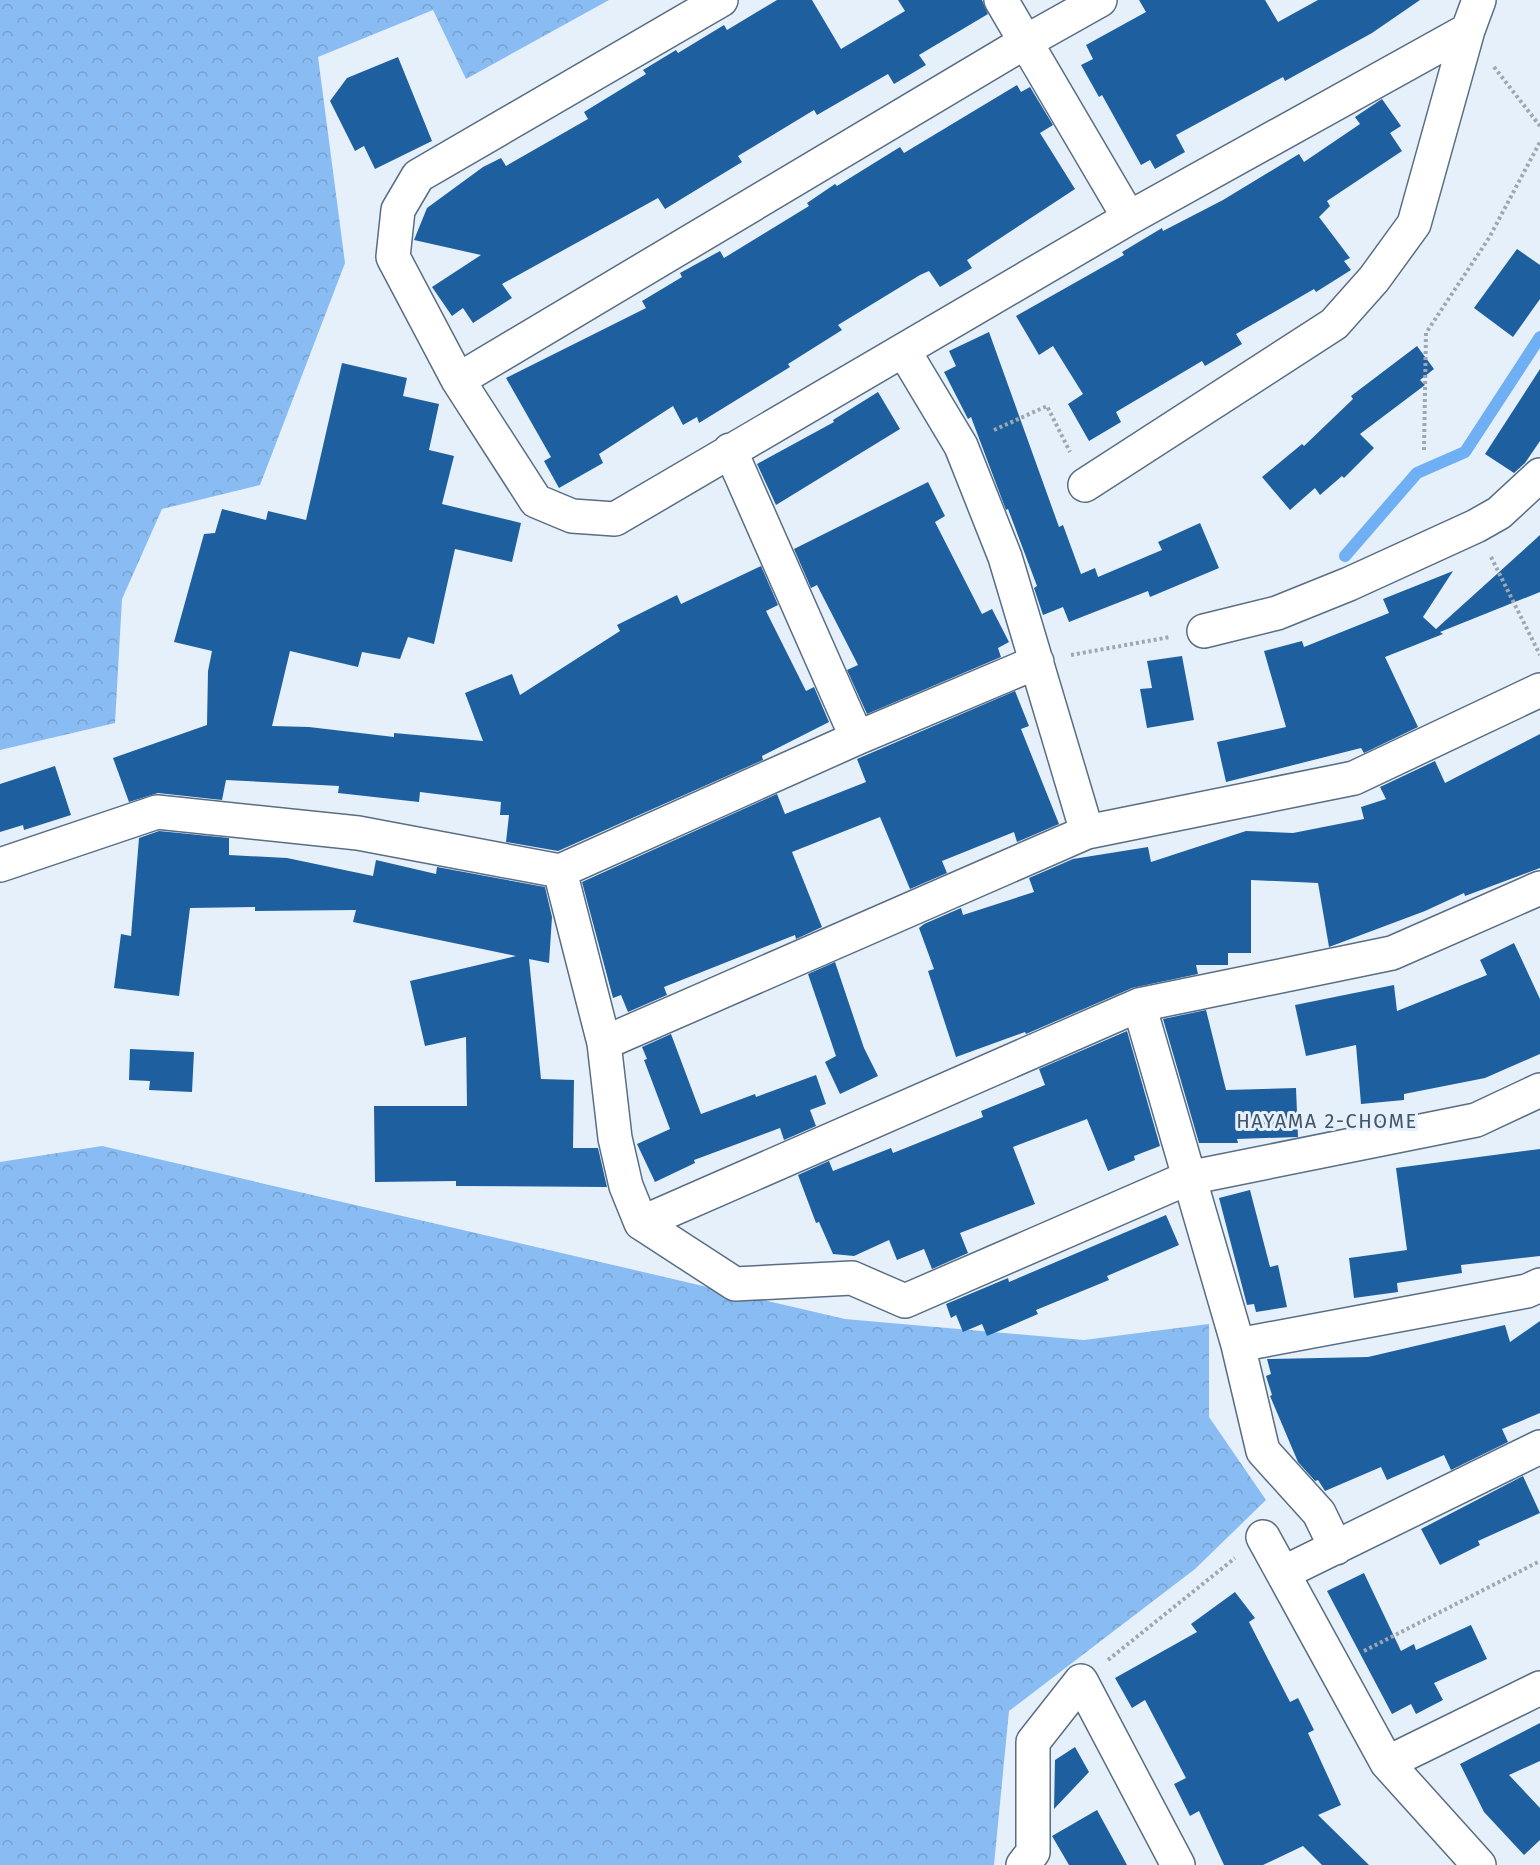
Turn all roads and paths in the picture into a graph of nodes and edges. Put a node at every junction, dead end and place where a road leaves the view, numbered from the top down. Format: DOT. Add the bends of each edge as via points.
graph roads {
  1 [pos="721,0"];
  2 [pos="1001,0"];
  3 [pos="1100,0"];
  4 [pos="1473,15"];
  5 [pos="1027,41"];
  6 [pos="1489,60"];
  7 [pos="1540,126"];
  8 [pos="1540,142"];
  9 [pos="1129,218"];
  10 [pos="904,351"];
  11 [pos="458,380"];
  12 [pos="961,446"];
  13 [pos="730,450"];
  14 [pos="1424,450"];
  15 [pos="1540,475"];
  16 [pos="1086,485"];
  17 [pos="1476,526"];
  18 [pos="1203,631"];
  19 [pos="1540,656"];
  20 [pos="1037,662"];
  21 [pos="1540,690"];
  22 [pos="857,738"];
  23 [pos="1087,832"];
  24 [pos="0,865"];
  25 [pos="560,870"];
  26 [pos="1540,888"];
  27 [pos="1139,1005"];
  28 [pos="604,1043"];
  29 [pos="1540,1089"];
  30 [pos="1188,1178"];
  31 [pos="641,1223"];
  32 [pos="1540,1285"];
  33 [pos="1238,1345"];
  34 [pos="1540,1447"];
  35 [pos="1263,1537"];
  36 [pos="1336,1548"];
  37 [pos="1540,1562"];
  38 [pos="1283,1573"];
  39 [pos="1334,1667"];
  40 [pos="1081,1681"];
  41 [pos="1540,1688"];
  42 [pos="1387,1763"];
  43 [pos="1023,1865"];
  44 [pos="1178,1865"];
  45 [pos="1479,1865"];
  1 -- 11 [label="street" via="418,176 398,210 393,257"];
  2 -- 5 [label="street"];
  3 -- 5 [label="street"];
  4 -- 9 [label="street"];
  4 -- 16 [label="street" via="1414,224 1374,279 1334,324"];
  5 -- 9 [label="street"];
  5 -- 11 [label="street"];
  6 -- 7 [label="path"];
  8 -- 14 [label="path" via="1489,238 1426,333"];
  9 -- 10 [label="street"];
  10 -- 12 [label="street"];
  10 -- 13 [label="street"];
  11 -- 13 [label="street" via="536,501 572,516 615,519"];
  12 -- 16 [label="path" via="1047,406"];
  12 -- 20 [label="street" via="1005,557"];
  13 -- 22 [label="street"];
  15 -- 17 [label="street" via="1499,513"];
  17 -- 18 [label="street" via="1277,613"];
  17 -- 19 [label="path"];
  18 -- 20 [label="path"];
  20 -- 22 [label="street"];
  20 -- 23 [label="street"];
  21 -- 23 [label="street" via="1354,778"];
  22 -- 25 [label="street"];
  23 -- 28 [label="street"];
  24 -- 25 [label="street" via="157,812 358,833"];
  25 -- 28 [label="street"];
  26 -- 27 [label="street" via="1392,953"];
  27 -- 30 [label="street"];
  27 -- 31 [label="street"];
  28 -- 31 [label="street" via="615,1138 626,1186"];
  29 -- 30 [label="street" via="1476,1120"];
  30 -- 31 [label="street" via="905,1301 852,1278 735,1284"];
  30 -- 33 [label="street"];
  32 -- 33 [label="street" via="1527,1291"];
  33 -- 36 [label="street" via="1263,1451 1319,1514"];
  34 -- 36 [label="street"];
  35 -- 38 [label="street"];
  35 -- 40 [label="path"];
  36 -- 38 [label="street"];
  37 -- 39 [label="path"];
  38 -- 39 [label="street"];
  39 -- 42 [label="street"];
  40 -- 43 [label="street" via="1033,1742 1033,1852"];
  40 -- 44 [label="street"];
  41 -- 42 [label="street"];
  42 -- 45 [label="street"];
}
